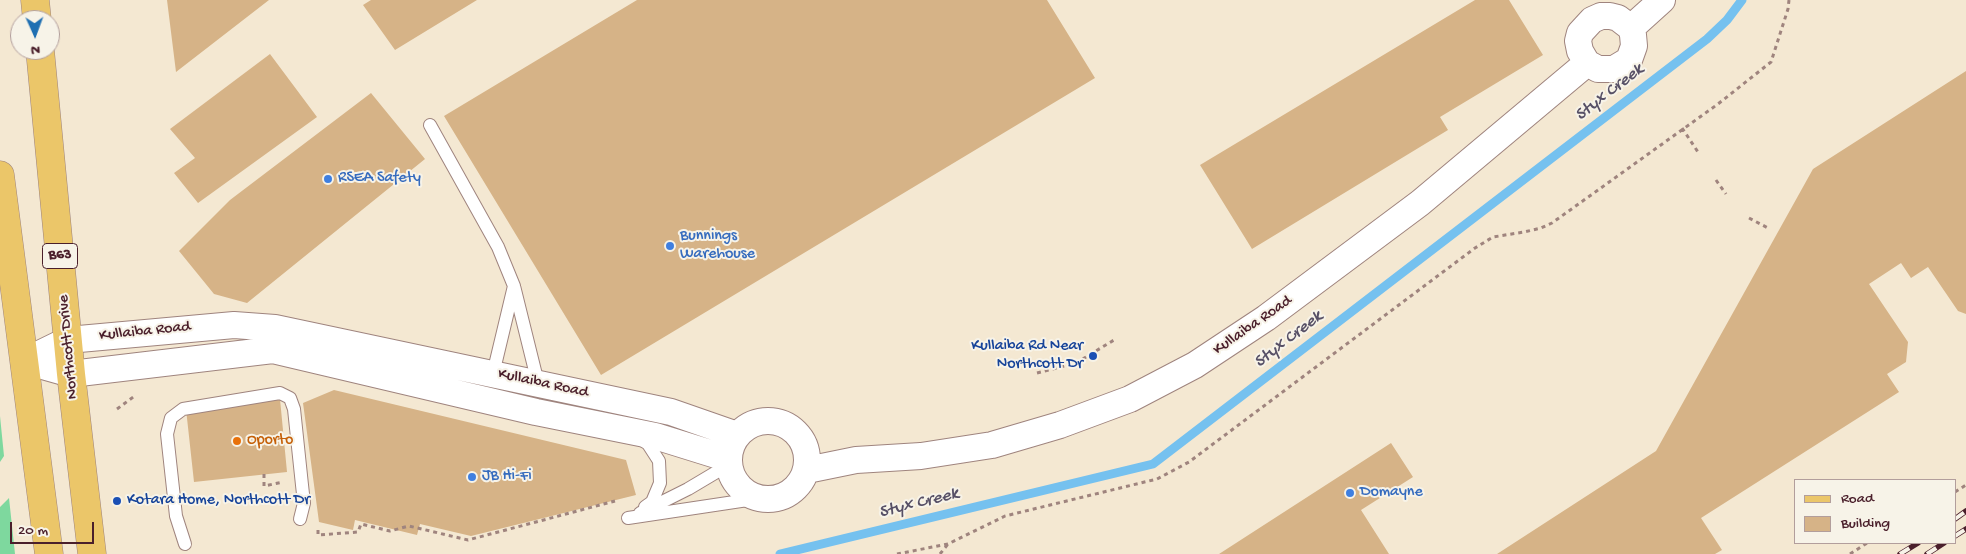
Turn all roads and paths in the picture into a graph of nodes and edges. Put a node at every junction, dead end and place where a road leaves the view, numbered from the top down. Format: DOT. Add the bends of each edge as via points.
graph roads {
  1 [pos="1662,0"];
  2 [pos="1789,0"];
  3 [pos="1631,28"];
  4 [pos="41,60"];
  5 [pos="1587,62"];
  6 [pos="430,125"];
  7 [pos="1682,128"];
  8 [pos="1698,152"];
  9 [pos="0,175"];
  10 [pos="1716,180"];
  11 [pos="1726,194"];
  12 [pos="1749,218"];
  13 [pos="1768,228"];
  14 [pos="514,286"];
  15 [pos="68,340"];
  16 [pos="1114,340"];
  17 [pos="25,361"];
  18 [pos="493,373"];
  19 [pos="1038,373"];
  20 [pos="71,374"];
  21 [pos="538,383"];
  22 [pos="143,391"];
  23 [pos="487,401"];
  24 [pos="117,408"];
  25 [pos="630,431"];
  26 [pos="801,438"];
  27 [pos="732,453"];
  28 [pos="856,460"];
  29 [pos="807,470"];
  30 [pos="264,474"];
  31 [pos="291,481"];
  32 [pos="761,498"];
  33 [pos="618,501"];
  34 [pos="628,518"];
  35 [pos="300,519"];
  36 [pos="317,525"];
  37 [pos="185,544"];
  38 [pos="948,544"];
  39 [pos="1865,544"];
  40 [pos="49,554"];
  41 [pos="92,554"];
  42 [pos="897,554"];
  43 [pos="940,554"];
  44 [pos="1850,554"];
  1 -- 3 [label="street"];
  2 -- 7 [label="path" via="1771,62"];
  3 -- 5 [label="street" via="1634,46 1629,60 1614,70 1598,69"];
  3 -- 5 [label="street" via="1610,16 1592,20 1578,41"];
  4 -- 15 [label="main road, Northcott Drive / B63"];
  5 -- 28 [label="street, Kullaiba Road" via="1420,204 1266,318 1195,365 1130,399 1060,425 992,445 921,456"];
  6 -- 14 [label="lane" via="498,247"];
  7 -- 8 [label="path"];
  7 -- 38 [label="path" via="1552,223 1524,232 1493,236 1189,462 1157,479 1005,516"];
  9 -- 17 [label="main road"];
  10 -- 11 [label="path"];
  12 -- 13 [label="path"];
  14 -- 18 [label="lane"];
  14 -- 21 [label="lane"];
  15 -- 17 [label="street, Kullaiba Road"];
  15 -- 18 [label="street, Kullaiba Road" via="206,326 275,328"];
  15 -- 20 [label="main road, Northcott Drive / B63"];
  16 -- 19 [label="path" via="1076,363"];
  17 -- 20 [label="street, Kullaiba Road"];
  17 -- 40 [label="main road"];
  18 -- 21 [label="street, Kullaiba Road"];
  18 -- 23 [label="lane"];
  20 -- 23 [label="street, Kullaiba Road" via="273,350"];
  20 -- 41 [label="main road, Northcott Drive / B63"];
  21 -- 27 [label="street, Kullaiba Road" via="671,412"];
  22 -- 24 [label="path"];
  23 -- 25 [label="street, Kullaiba Road"];
  25 -- 27 [label="street, Kullaiba Road"];
  25 -- 34 [label="lane" via="648,444 659,461 660,483 652,502"];
  26 -- 27 [label="street, Kullaiba Road" via="798,432 779,422 756,423 748,426"];
  26 -- 28 [label="street, Kullaiba Road"];
  26 -- 29 [label="street" via="808,459"];
  27 -- 32 [label="street" via="734,479 748,493"];
  27 -- 34 [label="lane" via="688,489"];
  28 -- 29 [label="street, Kullaiba Road"];
  29 -- 32 [label="street" via="798,484 784,495"];
  30 -- 31 [label="path" via="264,486"];
  32 -- 34 [label="lane"];
  33 -- 36 [label="path" via="468,540 409,526 390,531 360,524 358,532 318,535"];
  35 -- 37 [label="lane" via="304,503 294,409 290,398 280,393 182,409 171,418 167,434 176,516"];
  38 -- 42 [label="path"];
  38 -- 43 [label="path"];
  39 -- 44 [label="path"];
}
